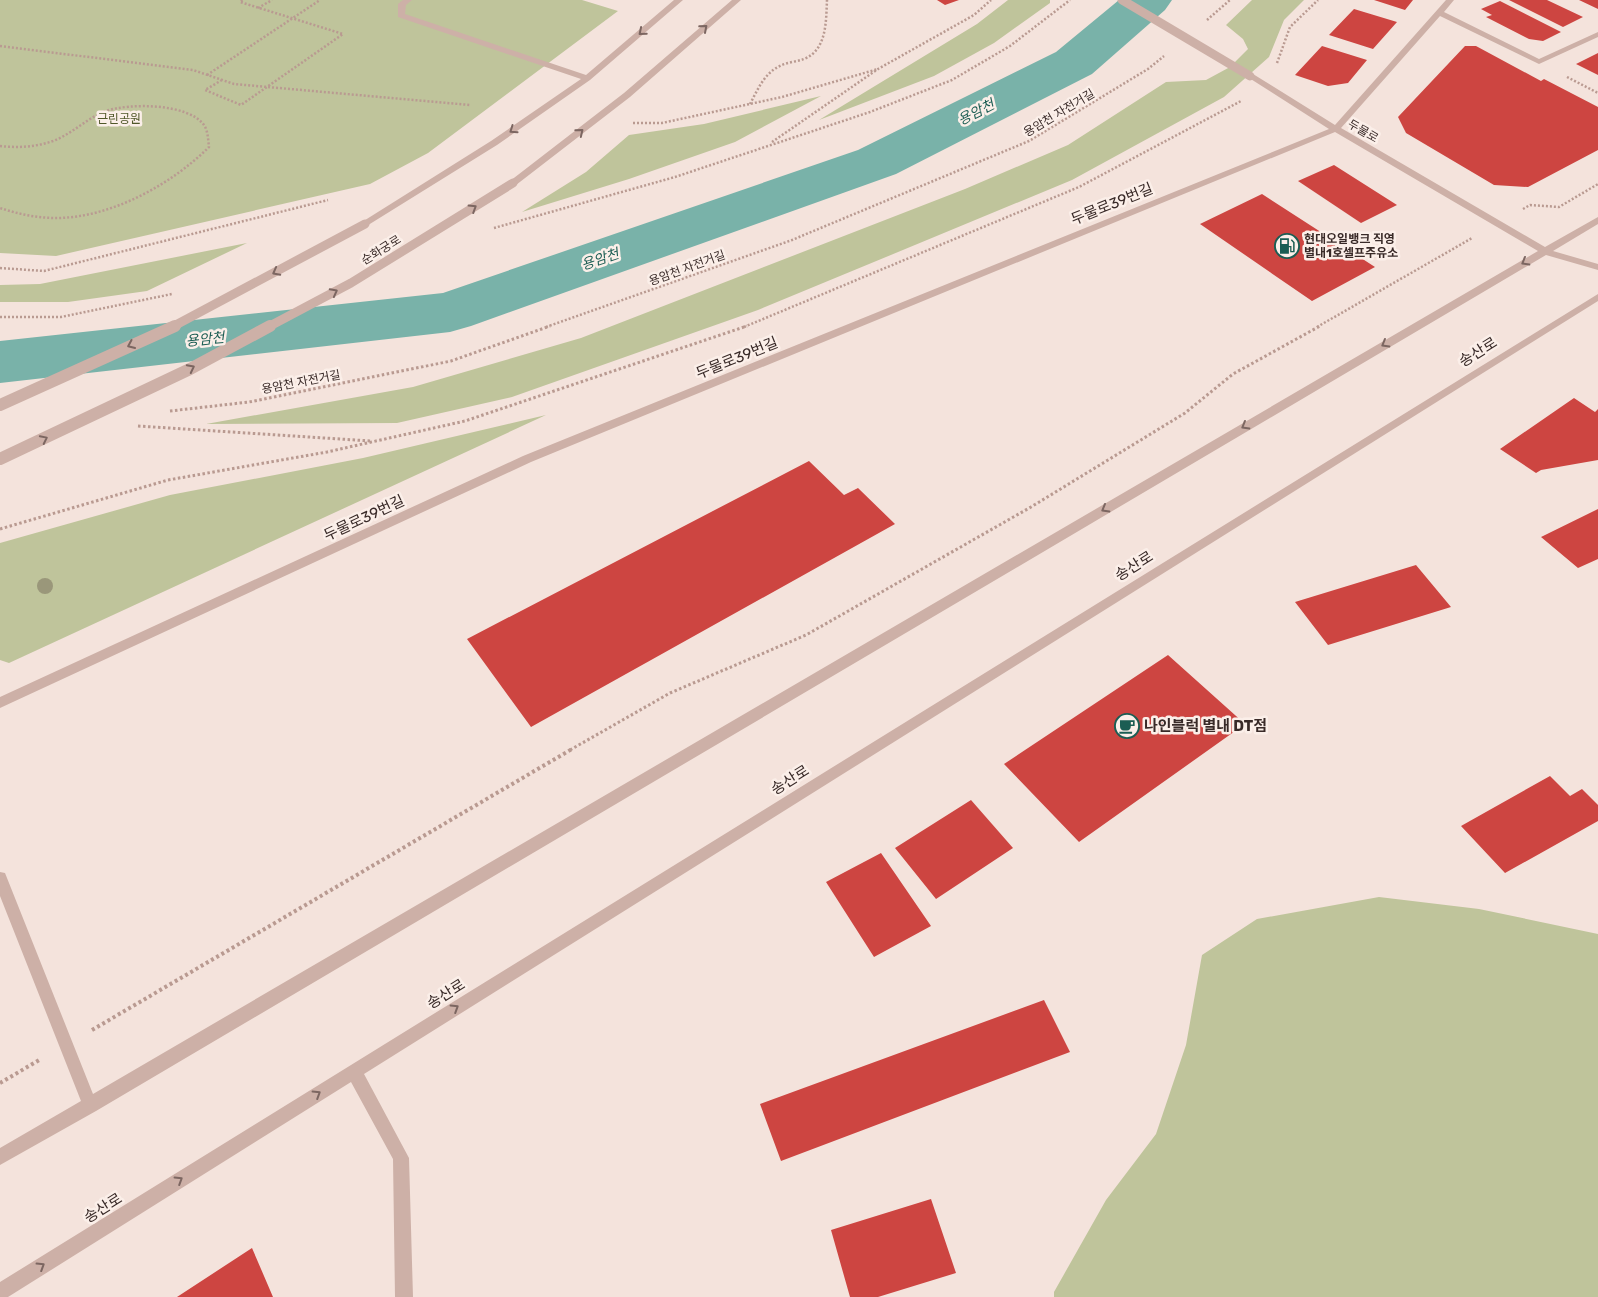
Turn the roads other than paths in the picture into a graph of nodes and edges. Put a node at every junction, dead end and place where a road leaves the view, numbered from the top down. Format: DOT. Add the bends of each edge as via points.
graph roads {
  1 [pos="408,0"];
  2 [pos="679,0"];
  3 [pos="737,0"];
  4 [pos="1122,0"];
  5 [pos="1450,0"];
  6 [pos="1439,13"];
  7 [pos="1598,34"];
  8 [pos="587,78"];
  9 [pos="1336,129"];
  10 [pos="1598,220"];
  11 [pos="1544,251"];
  12 [pos="1598,267"];
  13 [pos="1598,296"];
  14 [pos="0,405"];
  15 [pos="0,459"];
  16 [pos="0,703"];
  17 [pos="0,878"];
  18 [pos="354,1071"];
  19 [pos="90,1105"];
  20 [pos="0,1158"];
  21 [pos="0,1292"];
  22 [pos="404,1297"];
  1 -- 8 [label="street" via="402,4 401,15"];
  2 -- 8 [label="street, one-way"];
  15 -- 3 [label="street, 순화궁로, one-way, bridge" via="190,369 351,283 513,183 593,122"];
  4 -- 9 [label="street, 두물로, bridge"];
  5 -- 6 [label="street, 두물로39번길"];
  6 -- 7 [label="street" via="1539,62"];
  6 -- 9 [label="street, 두물로39번길"];
  8 -- 14 [label="street, one-way, bridge" via="494,144 365,224 173,326"];
  9 -- 11 [label="street, 두물로"];
  9 -- 16 [label="street, 두물로39번길" via="527,460"];
  10 -- 11 [label="street"];
  11 -- 12 [label="street, 두물로"];
  11 -- 19 [label="street, one-way"];
  18 -- 13 [label="street, 송산로, one-way"];
  17 -- 19 [label="street"];
  21 -- 18 [label="street, 송산로, one-way"];
  18 -- 22 [label="street" via="401,1158"];
  19 -- 20 [label="street"];
}
